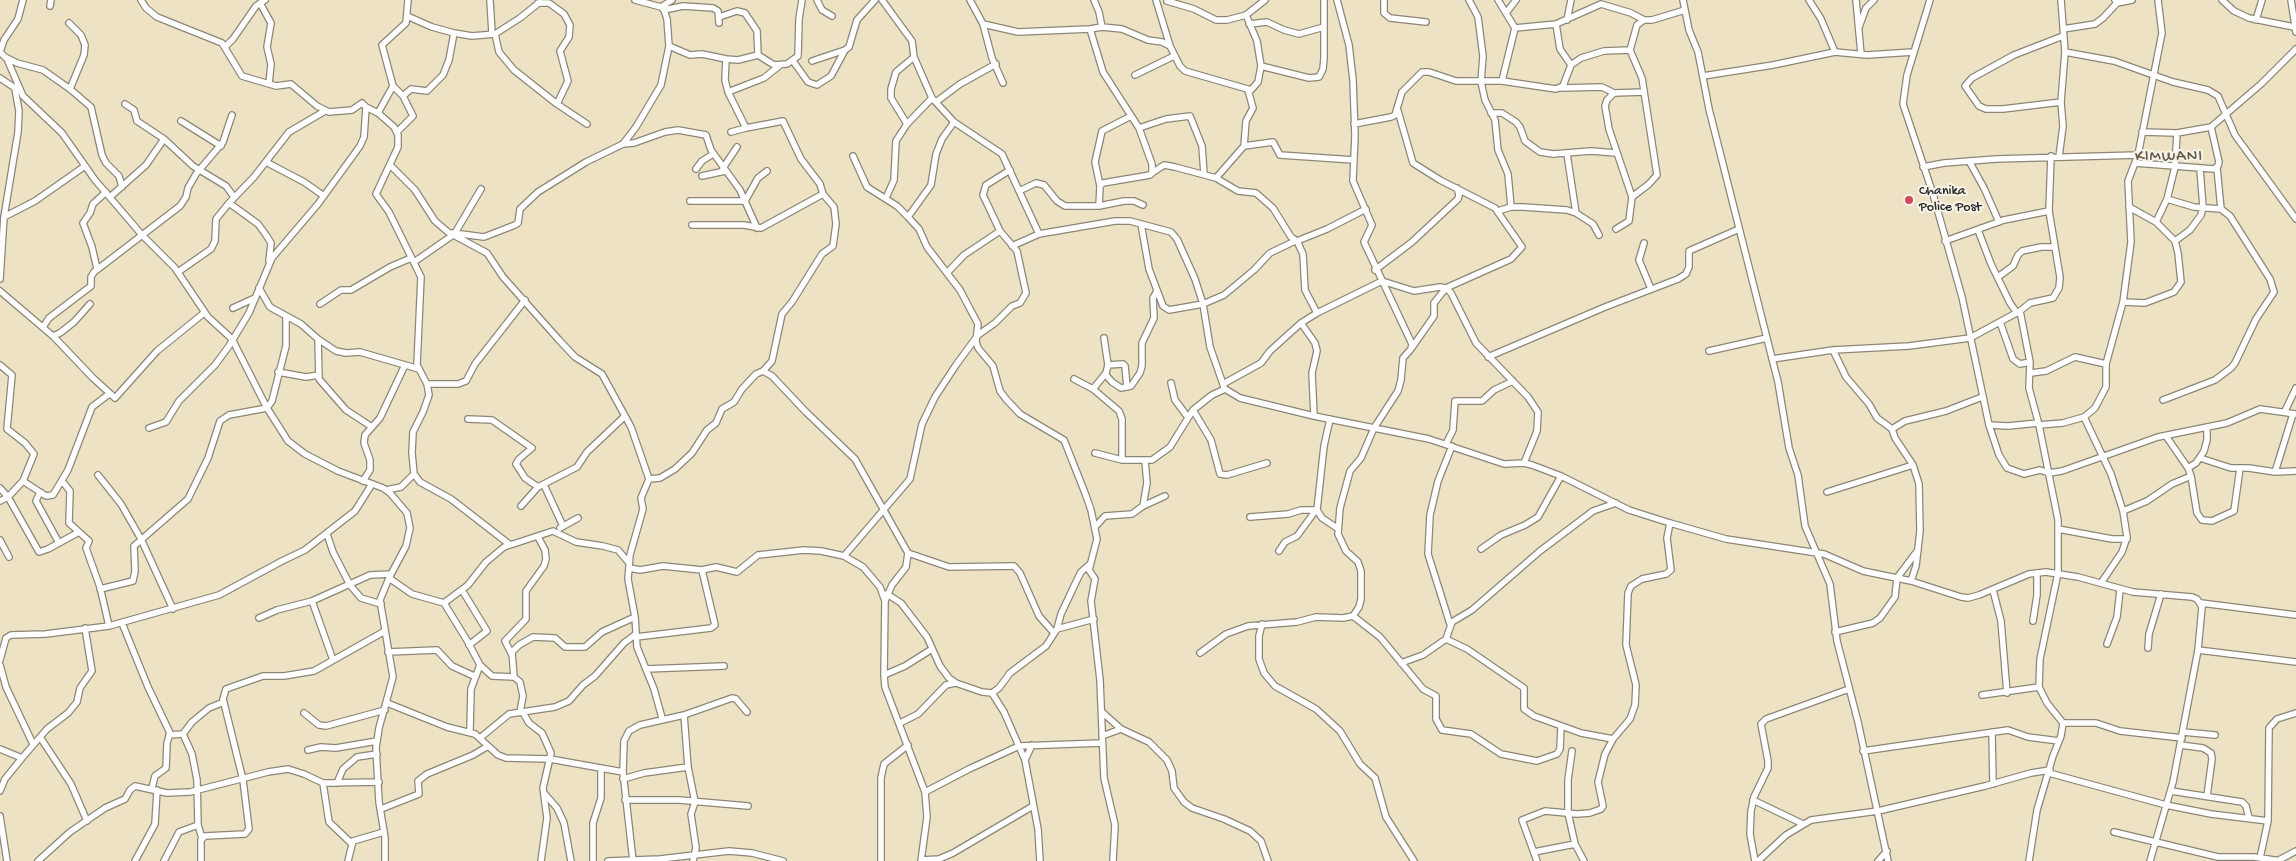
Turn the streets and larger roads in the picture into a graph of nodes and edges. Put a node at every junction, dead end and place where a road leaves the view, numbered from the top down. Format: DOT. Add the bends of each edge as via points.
graph roads {
  1 [pos="23,0"];
  2 [pos="141,0"];
  3 [pos="408,0"];
  4 [pos="490,0"];
  5 [pos="635,0"];
  6 [pos="672,0"];
  7 [pos="802,0"];
  8 [pos="817,0"];
  9 [pos="875,0"];
  10 [pos="882,0"];
  11 [pos="970,0"];
  12 [pos="1094,0"];
  13 [pos="1168,0"];
  14 [pos="1265,0"];
  15 [pos="1324,0"];
  16 [pos="1337,0"];
  17 [pos="1384,0"];
  18 [pos="1469,0"];
  19 [pos="1498,0"];
  20 [pos="1516,0"];
  21 [pos="1571,0"];
  22 [pos="1683,0"];
  23 [pos="1809,0"];
  24 [pos="1856,0"];
  25 [pos="1874,0"];
  26 [pos="1930,0"];
  27 [pos="2061,0"];
  28 [pos="2132,0"];
  29 [pos="2158,0"];
  30 [pos="2222,0"];
  31 [pos="2262,0"];
  32 [pos="2291,0"];
  33 [pos="2116,1"];
  34 [pos="262,2"];
  35 [pos="540,2"];
  36 [pos="1157,3"];
  37 [pos="662,9"];
  38 [pos="1685,10"];
  39 [pos="2294,11"];
  40 [pos="1506,13"];
  41 [pos="1246,15"];
  42 [pos="408,16"];
  43 [pos="832,16"];
  44 [pos="1567,20"];
  45 [pos="1644,20"];
  46 [pos="2256,20"];
  47 [pos="1426,22"];
  48 [pos="69,23"];
  49 [pos="983,24"];
  50 [pos="1249,24"];
  51 [pos="1556,24"];
  52 [pos="1102,27"];
  53 [pos="1324,27"];
  54 [pos="1515,28"];
  55 [pos="1090,29"];
  56 [pos="1858,29"];
  57 [pos="2295,29"];
  58 [pos="2063,32"];
  59 [pos="454,33"];
  60 [pos="494,34"];
  61 [pos="669,46"];
  62 [pos="1170,46"];
  63 [pos="226,47"];
  64 [pos="2296,49"];
  65 [pos="845,50"];
  66 [pos="1630,50"];
  67 [pos="1835,52"];
  68 [pos="1913,52"];
  69 [pos="2065,52"];
  70 [pos="2,54"];
  71 [pos="1861,54"];
  72 [pos="758,55"];
  73 [pos="1174,56"];
  74 [pos="914,57"];
  75 [pos="726,59"];
  76 [pos="793,61"];
  77 [pos="812,61"];
  78 [pos="996,64"];
  79 [pos="1571,65"];
  80 [pos="779,66"];
  81 [pos="1261,66"];
  82 [pos="1136,74"];
  83 [pos="2154,74"];
  84 [pos="1703,76"];
  85 [pos="0,78"];
  86 [pos="1502,81"];
  87 [pos="1481,82"];
  88 [pos="1003,83"];
  89 [pos="269,84"];
  90 [pos="394,86"];
  91 [pos="1561,88"];
  92 [pos="70,89"];
  93 [pos="17,90"];
  94 [pos="1248,90"];
  95 [pos="728,92"];
  96 [pos="1644,92"];
  97 [pos="1614,93"];
  98 [pos="403,96"];
  99 [pos="934,100"];
  100 [pos="2061,102"];
  101 [pos="125,104"];
  102 [pos="556,104"];
  103 [pos="366,110"];
  104 [pos="325,111"];
  105 [pos="1398,111"];
  106 [pos="378,113"];
  107 [pos="1491,113"];
  108 [pos="232,115"];
  109 [pos="2226,115"];
  110 [pos="1131,116"];
  111 [pos="181,121"];
  112 [pos="954,122"];
  113 [pos="587,124"];
  114 [pos="907,124"];
  115 [pos="1354,124"];
  116 [pos="746,128"];
  117 [pos="1139,128"];
  118 [pos="2211,128"];
  119 [pos="397,132"];
  120 [pos="731,132"];
  121 [pos="2142,132"];
  122 [pos="2177,133"];
  123 [pos="164,139"];
  124 [pos="623,144"];
  125 [pos="221,146"];
  126 [pos="1244,146"];
  127 [pos="737,147"];
  128 [pos="1616,153"];
  129 [pos="713,154"];
  130 [pos="1567,154"];
  131 [pos="2138,155"];
  132 [pos="853,156"];
  133 [pos="2051,156"];
  134 [pos="2059,156"];
  135 [pos="1354,160"];
  136 [pos="1969,161"];
  137 [pos="266,162"];
  138 [pos="2135,163"];
  139 [pos="390,165"];
  140 [pos="85,166"];
  141 [pos="1923,167"];
  142 [pos="2174,167"];
  143 [pos="2217,168"];
  144 [pos="199,169"];
  145 [pos="696,169"];
  146 [pos="724,169"];
  147 [pos="2200,169"];
  148 [pos="1010,170"];
  149 [pos="767,171"];
  150 [pos="1152,173"];
  151 [pos="1204,174"];
  152 [pos="702,176"];
  153 [pos="1216,178"];
  154 [pos="122,186"];
  155 [pos="1100,186"];
  156 [pos="1457,188"];
  157 [pos="481,189"];
  158 [pos="1019,190"];
  159 [pos="108,194"];
  160 [pos="824,194"];
  161 [pos="234,196"];
  162 [pos="324,196"];
  163 [pos="1632,197"];
  164 [pos="886,198"];
  165 [pos="2167,199"];
  166 [pos="690,201"];
  167 [pos="745,201"];
  168 [pos="229,203"];
  169 [pos="1143,205"];
  170 [pos="1099,206"];
  171 [pos="1511,207"];
  172 [pos="2129,207"];
  173 [pos="2203,207"];
  174 [pos="1366,209"];
  175 [pos="2221,209"];
  176 [pos="1498,211"];
  177 [pos="2049,211"];
  178 [pos="1576,213"];
  179 [pos="4,217"];
  180 [pos="908,217"];
  181 [pos="2296,219"];
  182 [pos="1999,222"];
  183 [pos="2156,222"];
  184 [pos="1141,224"];
  185 [pos="692,226"];
  186 [pos="757,228"];
  187 [pos="1616,229"];
  188 [pos="1739,229"];
  189 [pos="1978,230"];
  190 [pos="1000,231"];
  191 [pos="452,233"];
  192 [pos="1039,234"];
  193 [pos="1599,235"];
  194 [pos="142,236"];
  195 [pos="1296,241"];
  196 [pos="1945,241"];
  197 [pos="2175,241"];
  198 [pos="1644,243"];
  199 [pos="1012,246"];
  200 [pos="2055,247"];
  201 [pos="412,260"];
  202 [pos="269,263"];
  203 [pos="97,269"];
  204 [pos="1375,270"];
  205 [pos="178,272"];
  206 [pos="948,272"];
  207 [pos="1998,277"];
  208 [pos="0,279"];
  209 [pos="1382,281"];
  210 [pos="259,288"];
  211 [pos="1446,288"];
  212 [pos="1651,289"];
  213 [pos="0,291"];
  214 [pos="1157,291"];
  215 [pos="255,298"];
  216 [pos="525,300"];
  217 [pos="2123,302"];
  218 [pos="90,304"];
  219 [pos="320,304"];
  220 [pos="1203,304"];
  221 [pos="233,308"];
  222 [pos="1317,312"];
  223 [pos="2019,312"];
  224 [pos="204,313"];
  225 [pos="286,316"];
  226 [pos="2000,322"];
  227 [pos="1301,323"];
  228 [pos="43,327"];
  229 [pos="60,333"];
  230 [pos="978,335"];
  231 [pos="53,336"];
  232 [pos="1104,338"];
  233 [pos="1767,338"];
  234 [pos="1970,338"];
  235 [pos="232,339"];
  236 [pos="318,339"];
  237 [pos="59,342"];
  238 [pos="1411,349"];
  239 [pos="1833,350"];
  240 [pos="1709,351"];
  241 [pos="1488,357"];
  242 [pos="1772,359"];
  243 [pos="2030,362"];
  244 [pos="2106,364"];
  245 [pos="0,365"];
  246 [pos="405,365"];
  247 [pos="1108,365"];
  248 [pos="419,369"];
  249 [pos="763,371"];
  250 [pos="278,372"];
  251 [pos="2031,373"];
  252 [pos="1106,374"];
  253 [pos="319,375"];
  254 [pos="1074,379"];
  255 [pos="1513,381"];
  256 [pos="1171,383"];
  257 [pos="427,384"];
  258 [pos="1127,387"];
  259 [pos="1224,387"];
  260 [pos="2296,388"];
  261 [pos="1093,389"];
  262 [pos="108,394"];
  263 [pos="1982,397"];
  264 [pos="2163,400"];
  265 [pos="267,408"];
  266 [pos="1193,410"];
  267 [pos="2285,411"];
  268 [pos="2295,414"];
  269 [pos="625,416"];
  270 [pos="1187,416"];
  271 [pos="1314,416"];
  272 [pos="2084,417"];
  273 [pos="468,419"];
  274 [pos="1330,419"];
  275 [pos="2038,424"];
  276 [pos="1988,425"];
  277 [pos="372,427"];
  278 [pos="149,428"];
  279 [pos="1374,428"];
  280 [pos="2206,428"];
  281 [pos="1892,429"];
  282 [pos="2166,436"];
  283 [pos="1449,445"];
  284 [pos="1095,454"];
  285 [pos="2102,455"];
  286 [pos="2200,458"];
  287 [pos="1122,460"];
  288 [pos="1145,461"];
  289 [pos="1267,463"];
  290 [pos="1524,463"];
  291 [pos="1913,465"];
  292 [pos="2188,468"];
  293 [pos="2240,468"];
  294 [pos="2296,471"];
  295 [pos="2276,472"];
  296 [pos="2049,473"];
  297 [pos="414,474"];
  298 [pos="98,475"];
  299 [pos="1561,476"];
  300 [pos="2191,476"];
  301 [pos="649,479"];
  302 [pos="62,480"];
  303 [pos="23,481"];
  304 [pos="363,481"];
  305 [pos="407,483"];
  306 [pos="372,484"];
  307 [pos="425,485"];
  308 [pos="541,486"];
  309 [pos="0,488"];
  310 [pos="398,489"];
  311 [pos="386,490"];
  312 [pos="40,492"];
  313 [pos="1827,492"];
  314 [pos="1165,496"];
  315 [pos="8,497"];
  316 [pos="0,501"];
  317 [pos="1616,503"];
  318 [pos="400,504"];
  319 [pos="521,506"];
  320 [pos="1143,506"];
  321 [pos="885,510"];
  322 [pos="1317,510"];
  323 [pos="2123,511"];
  324 [pos="1250,517"];
  325 [pos="578,518"];
  326 [pos="1670,523"];
  327 [pos="563,526"];
  328 [pos="1094,527"];
  329 [pos="1337,528"];
  330 [pos="2058,529"];
  331 [pos="553,531"];
  332 [pos="78,532"];
  333 [pos="327,534"];
  334 [pos="538,537"];
  335 [pos="141,539"];
  336 [pos="2127,539"];
  337 [pos="0,540"];
  338 [pos="59,543"];
  339 [pos="509,544"];
  340 [pos="1482,549"];
  341 [pos="1918,549"];
  342 [pos="1278,551"];
  343 [pos="1815,552"];
  344 [pos="908,553"];
  345 [pos="844,556"];
  346 [pos="9,557"];
  347 [pos="1090,564"];
  348 [pos="629,566"];
  349 [pos="702,570"];
  350 [pos="2037,573"];
  351 [pos="2058,573"];
  352 [pos="390,576"];
  353 [pos="1897,578"];
  354 [pos="1911,581"];
  355 [pos="2101,582"];
  356 [pos="350,584"];
  357 [pos="100,589"];
  358 [pos="462,590"];
  359 [pos="1993,590"];
  360 [pos="2120,590"];
  361 [pos="887,594"];
  362 [pos="2161,594"];
  363 [pos="312,601"];
  364 [pos="885,601"];
  365 [pos="444,603"];
  366 [pos="2201,603"];
  367 [pos="381,604"];
  368 [pos="173,609"];
  369 [pos="2296,615"];
  370 [pos="1353,616"];
  371 [pos="259,618"];
  372 [pos="635,618"];
  373 [pos="1094,619"];
  374 [pos="2033,621"];
  375 [pos="122,623"];
  376 [pos="1262,624"];
  377 [pos="1450,624"];
  378 [pos="110,626"];
  379 [pos="85,628"];
  380 [pos="385,631"];
  381 [pos="1055,631"];
  382 [pos="1835,632"];
  383 [pos="636,635"];
  384 [pos="1446,639"];
  385 [pos="2107,644"];
  386 [pos="469,645"];
  387 [pos="2148,648"];
  388 [pos="932,649"];
  389 [pos="2198,650"];
  390 [pos="388,652"];
  391 [pos="1200,653"];
  392 [pos="512,656"];
  393 [pos="0,660"];
  394 [pos="333,660"];
  395 [pos="2296,662"];
  396 [pos="1401,663"];
  397 [pos="0,665"];
  398 [pos="480,665"];
  399 [pos="724,666"];
  400 [pos="646,670"];
  401 [pos="884,674"];
  402 [pos="474,676"];
  403 [pos="514,677"];
  404 [pos="956,683"];
  405 [pos="2040,688"];
  406 [pos="1849,689"];
  407 [pos="2007,692"];
  408 [pos="992,693"];
  409 [pos="1982,695"];
  410 [pos="224,702"];
  411 [pos="386,706"];
  412 [pos="304,712"];
  413 [pos="521,712"];
  414 [pos="747,712"];
  415 [pos="1102,712"];
  416 [pos="2296,713"];
  417 [pos="684,715"];
  418 [pos="662,718"];
  419 [pos="900,723"];
  420 [pos="2063,723"];
  421 [pos="1561,727"];
  422 [pos="1121,729"];
  423 [pos="470,732"];
  424 [pos="1992,732"];
  425 [pos="183,734"];
  426 [pos="170,735"];
  427 [pos="2183,735"];
  428 [pos="2216,735"];
  429 [pos="40,737"];
  430 [pos="481,737"];
  431 [pos="1102,739"];
  432 [pos="1613,739"];
  433 [pos="377,741"];
  434 [pos="2059,742"];
  435 [pos="33,744"];
  436 [pos="908,745"];
  437 [pos="1032,745"];
  438 [pos="2180,745"];
  439 [pos="488,746"];
  440 [pos="1018,746"];
  441 [pos="0,749"];
  442 [pos="308,750"];
  443 [pos="1572,751"];
  444 [pos="1863,751"];
  445 [pos="377,754"];
  446 [pos="22,758"];
  447 [pos="550,759"];
  448 [pos="1025,760"];
  449 [pos="688,767"];
  450 [pos="601,769"];
  451 [pos="2049,771"];
  452 [pos="623,775"];
  453 [pos="244,780"];
  454 [pos="379,782"];
  455 [pos="337,783"];
  456 [pos="323,784"];
  457 [pos="1993,784"];
  458 [pos="155,789"];
  459 [pos="197,790"];
  460 [pos="0,791"];
  461 [pos="2171,791"];
  462 [pos="543,792"];
  463 [pos="925,792"];
  464 [pos="2207,796"];
  465 [pos="625,800"];
  466 [pos="1753,800"];
  467 [pos="694,802"];
  468 [pos="2166,805"];
  469 [pos="748,806"];
  470 [pos="1033,806"];
  471 [pos="381,809"];
  472 [pos="1878,811"];
  473 [pos="1568,813"];
  474 [pos="0,816"];
  475 [pos="2249,818"];
  476 [pos="87,821"];
  477 [pos="2268,821"];
  478 [pos="1803,824"];
  479 [pos="198,825"];
  480 [pos="384,832"];
  481 [pos="2114,832"];
  482 [pos="202,838"];
  483 [pos="2154,842"];
  484 [pos="351,843"];
  485 [pos="1576,844"];
  486 [pos="1887,851"];
  487 [pos="2296,851"];
  488 [pos="1534,852"];
  489 [pos="694,858"];
  490 [pos="2260,858"];
  491 [pos="2217,859"];
  492 [pos="633,860"];
  493 [pos="923,860"];
  494 [pos="2280,860"];
  495 [pos="7,861"];
  496 [pos="38,861"];
  497 [pos="135,861"];
  498 [pos="164,861"];
  499 [pos="201,861"];
  500 [pos="348,861"];
  501 [pos="385,861"];
  502 [pos="541,861"];
  503 [pos="570,861"];
  504 [pos="593,861"];
  505 [pos="608,861"];
  506 [pos="783,861"];
  507 [pos="881,861"];
  508 [pos="1040,861"];
  509 [pos="1113,861"];
  510 [pos="1268,861"];
  511 [pos="1414,861"];
  512 [pos="1537,861"];
  513 [pos="1584,861"];
  514 [pos="1756,861"];
  515 [pos="1878,861"];
  516 [pos="1888,861"];
  517 [pos="2029,861"];
  518 [pos="2150,861"];
  1 -- 70 [label="street" via="18,19 4,40"];
  2 -- 63 [label="street" via="157,17 214,38"];
  3 -- 42 [label="street"];
  4 -- 60 [label="street"];
  5 -- 37 [label="street"];
  6 -- 37 [label="street"];
  7 -- 76 [label="street" via="798,56"];
  8 -- 43 [label="street" via="822,10"];
  9 -- 65 [label="street" via="857,20 849,47"];
  10 -- 74 [label="street" via="912,42"];
  11 -- 49 [label="street"];
  12 -- 52 [label="street"];
  13 -- 36 [label="street"];
  13 -- 41 [label="street" via="1216,20"];
  14 -- 41 [label="street"];
  15 -- 53 [label="street"];
  16 -- 115 [label="street" via="1349,45"];
  17 -- 47 [label="street" via="1384,13 1390,18"];
  18 -- 87 [label="street" via="1478,17 1483,56"];
  19 -- 40 [label="street"];
  20 -- 40 [label="street"];
  21 -- 44 [label="street"];
  22 -- 38 [label="street"];
  23 -- 67 [label="street"];
  24 -- 56 [label="street"];
  25 -- 56 [label="street" via="1866,8"];
  26 -- 68 [label="street"];
  27 -- 58 [label="street"];
  28 -- 33 [label="street"];
  29 -- 83 [label="street" via="2162,33"];
  30 -- 46 [label="street" via="2239,14"];
  31 -- 46 [label="street"];
  32 -- 39 [label="street"];
  33 -- 58 [label="street" via="2095,24"];
  34 -- 63 [label="street"];
  34 -- 89 [label="street" via="271,23 267,47 271,64"];
  35 -- 60 [label="street"];
  35 -- 102 [label="street" via="549,3 564,14 570,25 569,37 560,51 568,81"];
  36 -- 62 [label="street"];
  37 -- 61 [label="street" via="667,19"];
  37 -- 72 [label="street" via="683,6 713,8 718,11 719,20 737,11 744,13 757,31"];
  38 -- 45 [label="street"];
  38 -- 84 [label="street"];
  39 -- 57 [label="street"];
  40 -- 54 [label="street"];
  41 -- 50 [label="street"];
  42 -- 59 [label="street"];
  42 -- 90 [label="street" via="405,24 382,45"];
  44 -- 45 [label="street" via="1601,4"];
  44 -- 51 [label="street"];
  45 -- 66 [label="street" via="1637,25"];
  46 -- 57 [label="street"];
  48 -- 92 [label="street" via="82,35 85,45 84,56"];
  49 -- 55 [label="street" via="1018,32"];
  49 -- 78 [label="street"];
  50 -- 53 [label="street" via="1267,22 1299,34"];
  50 -- 81 [label="street" via="1257,41"];
  51 -- 54 [label="street"];
  51 -- 79 [label="street" via="1560,49"];
  52 -- 55 [label="street"];
  52 -- 62 [label="street" via="1122,29"];
  53 -- 81 [label="street" via="1323,69 1317,78"];
  54 -- 86 [label="street"];
  55 -- 110 [label="street" via="1103,72"];
  56 -- 71 [label="street"];
  58 -- 69 [label="street"];
  58 -- 100 [label="street" via="2006,59 1972,78 1965,86 1979,106 1986,109"];
  59 -- 60 [label="street" via="472,36"];
  59 -- 98 [label="street" via="443,75 427,91 411,89"];
  60 -- 102 [label="street" via="503,59"];
  61 -- 75 [label="street" via="690,55"];
  61 -- 124 [label="street" via="661,85"];
  62 -- 73 [label="street"];
  63 -- 89 [label="street" via="240,74"];
  64 -- 109 [label="street"];
  65 -- 76 [label="street" via="831,76 817,85 808,82"];
  65 -- 77 [label="street"];
  66 -- 79 [label="street" via="1604,51 1581,58"];
  66 -- 96 [label="street" via="1642,78"];
  67 -- 71 [label="street"];
  67 -- 84 [label="street"];
  68 -- 71 [label="street"];
  68 -- 141 [label="street" via="1906,75 1903,104"];
  69 -- 83 [label="street" via="2097,57"];
  69 -- 100 [label="street"];
  70 -- 92 [label="street" via="17,63 43,70"];
  70 -- 93 [label="street"];
  72 -- 75 [label="street"];
  72 -- 80 [label="street"];
  73 -- 82 [label="street"];
  73 -- 94 [label="street" via="1180,66 1191,74"];
  74 -- 99 [label="street"];
  74 -- 114 [label="street" via="896,72 891,89 891,98"];
  75 -- 95 [label="street"];
  76 -- 80 [label="street"];
  78 -- 88 [label="street"];
  78 -- 99 [label="street"];
  79 -- 91 [label="street"];
  80 -- 95 [label="street" via="764,78"];
  81 -- 94 [label="street" via="1255,88"];
  83 -- 109 [label="street" via="2208,90 2218,96"];
  83 -- 121 [label="street"];
  84 -- 188 [label="street"];
  85 -- 93 [label="street"];
  86 -- 87 [label="street"];
  86 -- 91 [label="street"];
  87 -- 105 [label="street" via="1456,82 1422,72 1402,92"];
  87 -- 107 [label="street"];
  89 -- 104 [label="street" via="290,84"];
  90 -- 98 [label="street"];
  90 -- 106 [label="street"];
  91 -- 97 [label="street" via="1602,87"];
  92 -- 154 [label="street" via="90,106 102,155 119,176"];
  93 -- 140 [label="street" via="56,126"];
  93 -- 179 [label="street" via="18,132"];
  94 -- 126 [label="street" via="1253,108 1246,121"];
  95 -- 116 [label="street"];
  96 -- 97 [label="street"];
  96 -- 163 [label="street" via="1657,175"];
  97 -- 128 [label="street" via="1605,106"];
  98 -- 119 [label="street" via="412,117"];
  99 -- 112 [label="street"];
  99 -- 114 [label="street"];
  100 -- 134 [label="street" via="2063,126"];
  101 -- 123 [label="street" via="134,110 137,122"];
  102 -- 113 [label="street"];
  103 -- 104 [label="street" via="362,103 352,110"];
  103 -- 106 [label="street"];
  103 -- 162 [label="street" via="360,146"];
  104 -- 137 [label="street" via="290,131"];
  105 -- 115 [label="street" via="1391,117"];
  105 -- 156 [label="street" via="1413,162"];
  106 -- 119 [label="street"];
  107 -- 130 [label="street" via="1502,113 1516,122 1525,141 1540,152"];
  107 -- 171 [label="street" via="1498,150 1508,174"];
  108 -- 125 [label="street"];
  109 -- 118 [label="street"];
  109 -- 181 [label="street" via="2252,161"];
  110 -- 117 [label="street"];
  110 -- 155 [label="street" via="1102,131 1095,162"];
  111 -- 125 [label="street"];
  112 -- 148 [label="street" via="1002,154"];
  112 -- 180 [label="street" via="936,154 931,184"];
  114 -- 164 [label="street" via="896,141 894,180"];
  115 -- 135 [label="street"];
  116 -- 120 [label="street"];
  116 -- 160 [label="street" via="783,121 801,159"];
  117 -- 150 [label="street"];
  117 -- 151 [label="street" via="1166,118 1190,116 1202,146"];
  118 -- 122 [label="street"];
  118 -- 143 [label="street" via="2219,162"];
  119 -- 139 [label="street" via="398,146"];
  121 -- 122 [label="street"];
  121 -- 131 [label="street"];
  122 -- 142 [label="street"];
  123 -- 144 [label="street"];
  123 -- 154 [label="street" via="146,165"];
  124 -- 129 [label="street" via="665,132 684,131 706,135"];
  124 -- 191 [label="street" via="586,162 538,192 520,210 516,225 484,237"];
  125 -- 144 [label="street"];
  126 -- 135 [label="street" via="1273,142 1280,154"];
  126 -- 153 [label="street"];
  127 -- 146 [label="street"];
  128 -- 130 [label="street" via="1591,151"];
  128 -- 163 [label="street"];
  129 -- 145 [label="street"];
  129 -- 146 [label="street"];
  130 -- 178 [label="street"];
  131 -- 134 [label="street"];
  131 -- 138 [label="street"];
  132 -- 164 [label="street" via="867,187"];
  133 -- 134 [label="street"];
  133 -- 136 [label="street"];
  133 -- 177 [label="street"];
  135 -- 174 [label="street" via="1353,181"];
  136 -- 141 [label="street"];
  136 -- 182 [label="street"];
  137 -- 161 [label="street"];
  137 -- 162 [label="street"];
  138 -- 142 [label="street"];
  138 -- 172 [label="street" via="2126,188"];
  139 -- 191 [label="street" via="415,190 434,221"];
  139 -- 201 [label="street" via="376,194 389,212"];
  140 -- 159 [label="street"];
  140 -- 179 [label="street"];
  141 -- 196 [label="street"];
  142 -- 147 [label="street"];
  142 -- 165 [label="street"];
  143 -- 147 [label="street"];
  143 -- 175 [label="street"];
  144 -- 161 [label="street" via="226,186"];
  144 -- 194 [label="street" via="180,206"];
  146 -- 152 [label="street"];
  146 -- 167 [label="street"];
  147 -- 173 [label="street"];
  148 -- 158 [label="street"];
  148 -- 190 [label="street" via="986,185 983,195"];
  149 -- 167 [label="street" via="758,178"];
  150 -- 151 [label="street" via="1164,165"];
  150 -- 155 [label="street"];
  151 -- 153 [label="street"];
  153 -- 195 [label="street" via="1238,191 1256,193 1273,208"];
  154 -- 159 [label="street"];
  155 -- 170 [label="street"];
  156 -- 176 [label="street"];
  156 -- 204 [label="street" via="1458,199 1412,242"];
  157 -- 191 [label="street"];
  158 -- 170 [label="street" via="1039,183 1065,206"];
  158 -- 192 [label="street"];
  159 -- 194 [label="street"];
  159 -- 203 [label="street" via="93,204 83,223"];
  160 -- 186 [label="street"];
  160 -- 249 [label="street" via="834,206 833,246 822,254 782,314 772,361"];
  161 -- 168 [label="street"];
  162 -- 202 [label="street"];
  163 -- 187 [label="street" via="1629,221"];
  164 -- 180 [label="street"];
  165 -- 173 [label="street"];
  165 -- 183 [label="street"];
  166 -- 167 [label="street"];
  167 -- 186 [label="street"];
  168 -- 202 [label="street" via="258,224 269,238"];
  168 -- 205 [label="street" via="215,222 213,245"];
  169 -- 170 [label="street" via="1124,201"];
  171 -- 176 [label="street"];
  171 -- 178 [label="street"];
  172 -- 183 [label="street"];
  172 -- 217 [label="street" via="2131,242"];
  173 -- 175 [label="street"];
  173 -- 197 [label="street" via="2196,224"];
  174 -- 195 [label="street"];
  174 -- 204 [label="street" via="1372,225 1364,242"];
  175 -- 264 [label="street" via="2236,223 2270,279 2274,292 2231,368 2215,380"];
  176 -- 211 [label="street" via="1519,240 1521,251 1511,260"];
  177 -- 182 [label="street"];
  177 -- 200 [label="street"];
  178 -- 193 [label="street" via="1593,224"];
  179 -- 208 [label="street"];
  180 -- 206 [label="street"];
  182 -- 189 [label="street"];
  183 -- 197 [label="street"];
  184 -- 192 [label="street" via="1114,221"];
  184 -- 214 [label="street" via="1149,269"];
  184 -- 220 [label="street" via="1171,232 1177,239"];
  185 -- 186 [label="street" via="744,225"];
  188 -- 212 [label="street" via="1689,251 1686,274"];
  188 -- 233 [label="street"];
  189 -- 196 [label="street"];
  189 -- 207 [label="street"];
  190 -- 199 [label="street"];
  190 -- 206 [label="street" via="964,255"];
  191 -- 201 [label="street"];
  191 -- 216 [label="street" via="487,253 503,277"];
  192 -- 199 [label="street"];
  194 -- 203 [label="street"];
  194 -- 205 [label="street"];
  195 -- 220 [label="street" via="1270,254 1224,295"];
  195 -- 222 [label="street" via="1302,254 1305,290"];
  196 -- 234 [label="street" via="1962,296"];
  197 -- 217 [label="street" via="2181,277 2178,287 2145,303"];
  198 -- 212 [label="street" via="1639,260"];
  199 -- 230 [label="street" via="1017,251 1026,293 1020,303"];
  200 -- 207 [label="street" via="2022,251 2013,266"];
  200 -- 223 [label="street" via="2060,277 2058,293 2053,298 2030,303"];
  201 -- 219 [label="street" via="390,267 354,288 341,290"];
  201 -- 248 [label="street" via="421,277"];
  202 -- 210 [label="street"];
  203 -- 228 [label="street" via="91,275 91,286 49,318"];
  204 -- 209 [label="street"];
  205 -- 224 [label="street"];
  206 -- 230 [label="street" via="978,324"];
  207 -- 223 [label="street" via="2010,302"];
  209 -- 211 [label="street" via="1414,291"];
  209 -- 222 [label="street"];
  209 -- 238 [label="street" via="1409,335"];
  210 -- 215 [label="street"];
  210 -- 225 [label="street" via="267,304"];
  211 -- 238 [label="street" via="1434,303 1434,316"];
  211 -- 241 [label="street" via="1476,343"];
  212 -- 241 [label="street"];
  213 -- 228 [label="street"];
  214 -- 220 [label="street" via="1163,306 1169,310"];
  214 -- 258 [label="street" via="1154,318 1142,343 1142,366 1133,383"];
  215 -- 221 [label="street"];
  215 -- 235 [label="street"];
  216 -- 257 [label="street" via="475,364 466,382"];
  216 -- 269 [label="street" via="575,357 602,374"];
  217 -- 244 [label="street"];
  218 -- 229 [label="street"];
  220 -- 259 [label="street" via="1210,347"];
  222 -- 227 [label="street"];
  223 -- 226 [label="street"];
  223 -- 243 [label="street"];
  224 -- 235 [label="street"];
  224 -- 262 [label="street" via="157,351 116,398"];
  225 -- 236 [label="street"];
  225 -- 250 [label="street" via="286,346"];
  226 -- 234 [label="street"];
  226 -- 243 [label="street" via="2013,359 2020,364"];
  227 -- 259 [label="street" via="1261,363"];
  227 -- 271 [label="street" via="1317,351 1312,373"];
  228 -- 231 [label="street"];
  229 -- 231 [label="street"];
  229 -- 237 [label="street"];
  230 -- 321 [label="street" via="935,397 922,424 910,478"];
  230 -- 328 [label="street" via="978,348 993,366 1000,391 1006,399 1020,414 1064,440"];
  231 -- 237 [label="street"];
  232 -- 247 [label="street"];
  233 -- 240 [label="street"];
  233 -- 242 [label="street"];
  234 -- 239 [label="street" via="1909,346"];
  234 -- 263 [label="street"];
  235 -- 265 [label="street"];
  235 -- 278 [label="street" via="215,365 179,401 166,422"];
  236 -- 246 [label="street" via="340,352 360,352"];
  236 -- 253 [label="street"];
  237 -- 262 [label="street"];
  238 -- 279 [label="street" via="1403,358 1398,391"];
  239 -- 242 [label="street"];
  239 -- 281 [label="street" via="1846,377 1877,418"];
  241 -- 255 [label="street"];
  242 -- 343 [label="street" via="1789,448 1798,474 1805,526"];
  243 -- 251 [label="street"];
  244 -- 251 [label="street" via="2075,357 2046,371"];
  244 -- 272 [label="street" via="2104,393 2095,408"];
  245 -- 303 [label="street" via="12,374 7,429 34,454"];
  246 -- 248 [label="street"];
  246 -- 277 [label="street" via="390,401"];
  247 -- 252 [label="street"];
  247 -- 258 [label="street" via="1125,366"];
  248 -- 257 [label="street"];
  249 -- 301 [label="street" via="742,388 734,402 722,409 716,423 707,430 692,453 675,469 660,478"];
  249 -- 321 [label="street" via="772,376 855,459"];
  250 -- 253 [label="street"];
  250 -- 265 [label="street" via="274,397"];
  251 -- 275 [label="street" via="2028,386"];
  252 -- 258 [label="street" via="1117,386"];
  252 -- 261 [label="street"];
  253 -- 277 [label="street" via="346,410"];
  254 -- 261 [label="street"];
  255 -- 283 [label="street" via="1494,390 1482,401 1455,401"];
  255 -- 290 [label="street" via="1538,412 1538,431"];
  256 -- 270 [label="street" via="1175,400"];
  257 -- 297 [label="street" via="427,403 413,432"];
  259 -- 266 [label="street"];
  259 -- 271 [label="street" via="1240,398"];
  260 -- 267 [label="street"];
  261 -- 287 [label="street" via="1119,411 1122,419"];
  262 -- 302 [label="street" via="92,407"];
  263 -- 276 [label="street"];
  263 -- 281 [label="street" via="1946,411 1905,421"];
  265 -- 304 [label="street" via="295,447"];
  265 -- 335 [label="street" via="229,415 220,422 208,458 188,499"];
  266 -- 270 [label="street"];
  266 -- 289 [label="street" via="1211,440 1220,474 1227,475"];
  267 -- 268 [label="street"];
  267 -- 280 [label="street" via="2260,409 2228,423"];
  268 -- 295 [label="street"];
  269 -- 301 [label="street"];
  269 -- 308 [label="street" via="587,452 577,467"];
  270 -- 288 [label="street" via="1170,447 1152,460"];
  271 -- 274 [label="street"];
  272 -- 275 [label="street" via="2063,423"];
  272 -- 285 [label="street"];
  273 -- 308 [label="street" via="492,420 532,448 517,460 516,465 525,478"];
  274 -- 279 [label="street"];
  274 -- 322 [label="street"];
  275 -- 276 [label="street"];
  275 -- 296 [label="street"];
  276 -- 296 [label="street" via="2007,468 2019,473 2040,470"];
  277 -- 304 [label="street" via="364,439 370,470"];
  279 -- 283 [label="street"];
  279 -- 329 [label="street" via="1346,480"];
  280 -- 282 [label="street"];
  280 -- 286 [label="street" via="2206,446"];
  281 -- 291 [label="street"];
  282 -- 285 [label="street"];
  282 -- 292 [label="street"];
  283 -- 290 [label="street" via="1504,464"];
  283 -- 377 [label="street" via="1430,515 1428,537 1430,563"];
  284 -- 287 [label="street"];
  285 -- 296 [label="street" via="2074,468"];
  285 -- 323 [label="street"];
  286 -- 292 [label="street"];
  286 -- 293 [label="street"];
  287 -- 288 [label="street"];
  288 -- 320 [label="street" via="1147,482"];
  290 -- 299 [label="street"];
  291 -- 313 [label="street"];
  291 -- 341 [label="street" via="1920,505"];
  292 -- 300 [label="street"];
  293 -- 295 [label="street"];
  293 -- 300 [label="street" via="2234,511 2212,521 2202,520 2197,513"];
  294 -- 295 [label="street"];
  296 -- 330 [label="street"];
  297 -- 305 [label="street"];
  297 -- 307 [label="street"];
  298 -- 335 [label="street" via="121,504"];
  299 -- 317 [label="street"];
  299 -- 340 [label="street" via="1538,517 1501,535"];
  300 -- 323 [label="street"];
  301 -- 348 [label="street" via="641,498 643,509"];
  302 -- 312 [label="street" via="50,497"];
  302 -- 332 [label="street" via="70,491 69,523"];
  303 -- 312 [label="street"];
  303 -- 315 [label="street"];
  304 -- 306 [label="street"];
  305 -- 307 [label="street"];
  305 -- 310 [label="street"];
  306 -- 311 [label="street"];
  306 -- 333 [label="street" via="355,511"];
  307 -- 339 [label="street" via="458,504"];
  308 -- 319 [label="street"];
  308 -- 327 [label="street"];
  309 -- 315 [label="street"];
  310 -- 311 [label="street"];
  310 -- 318 [label="street"];
  311 -- 318 [label="street"];
  312 -- 338 [label="street" via="36,501"];
  314 -- 320 [label="street"];
  315 -- 316 [label="street"];
  315 -- 338 [label="street" via="36,550 42,552"];
  317 -- 326 [label="street"];
  317 -- 377 [label="street" via="1584,517 1472,610"];
  318 -- 352 [label="street" via="407,514 410,530 403,553"];
  320 -- 328 [label="street" via="1132,514 1105,516"];
  321 -- 344 [label="street"];
  321 -- 345 [label="street"];
  322 -- 324 [label="street"];
  322 -- 329 [label="street" via="1322,518"];
  322 -- 342 [label="street" via="1297,536 1285,542"];
  323 -- 336 [label="street"];
  325 -- 327 [label="street"];
  326 -- 343 [label="street" via="1726,539"];
  326 -- 432 [label="street" via="1667,538 1671,570 1642,579 1630,586 1628,593 1626,645 1636,685 1635,705 1630,719"];
  327 -- 331 [label="street"];
  328 -- 347 [label="street" via="1097,539"];
  329 -- 370 [label="street" via="1342,545 1358,562 1361,571 1361,599"];
  330 -- 336 [label="street"];
  330 -- 351 [label="street"];
  331 -- 334 [label="street"];
  331 -- 348 [label="street" via="576,542 618,550"];
  332 -- 338 [label="street"];
  332 -- 357 [label="street" via="89,541 86,548"];
  333 -- 356 [label="street"];
  333 -- 368 [label="street" via="302,552 219,596"];
  334 -- 339 [label="street"];
  334 -- 392 [label="street" via="546,559 526,591 526,620 505,640"];
  335 -- 357 [label="street" via="134,548 133,581"];
  335 -- 368 [label="street"];
  336 -- 355 [label="street"];
  337 -- 346 [label="street"];
  339 -- 358 [label="street" via="492,556"];
  341 -- 353 [label="street"];
  341 -- 354 [label="street"];
  343 -- 353 [label="street" via="1863,571"];
  343 -- 382 [label="street" via="1830,584"];
  344 -- 361 [label="street" via="906,567"];
  344 -- 381 [label="street" via="950,567 1014,566 1039,616"];
  345 -- 349 [label="street" via="813,551 764,554 737,572 716,567"];
  345 -- 364 [label="street" via="864,567 880,588"];
  347 -- 373 [label="street" via="1089,570 1095,579 1091,601"];
  347 -- 381 [label="street" via="1081,572"];
  348 -- 349 [label="street" via="640,570 663,566"];
  348 -- 372 [label="street"];
  349 -- 383 [label="street" via="714,627 664,635"];
  350 -- 351 [label="street"];
  350 -- 359 [label="street"];
  350 -- 374 [label="street" via="2038,595"];
  351 -- 355 [label="street"];
  351 -- 405 [label="street" via="2040,659"];
  352 -- 356 [label="street" via="371,575"];
  352 -- 365 [label="street" via="412,594"];
  352 -- 367 [label="street"];
  353 -- 354 [label="street"];
  353 -- 382 [label="street" via="1895,597 1880,618 1873,623"];
  354 -- 359 [label="street" via="1968,598"];
  355 -- 360 [label="street"];
  356 -- 363 [label="street"];
  356 -- 367 [label="street" via="361,598"];
  357 -- 378 [label="street"];
  358 -- 365 [label="street"];
  358 -- 386 [label="street" via="487,632"];
  359 -- 407 [label="street" via="2001,621"];
  360 -- 362 [label="street"];
  360 -- 385 [label="street" via="2117,617"];
  361 -- 364 [label="street"];
  361 -- 388 [label="street" via="901,603 927,637"];
  362 -- 366 [label="street" via="2192,597"];
  362 -- 387 [label="street"];
  363 -- 371 [label="street"];
  363 -- 394 [label="street"];
  364 -- 401 [label="street"];
  365 -- 386 [label="street"];
  366 -- 369 [label="street"];
  366 -- 389 [label="street"];
  367 -- 380 [label="street"];
  368 -- 375 [label="street"];
  370 -- 376 [label="street"];
  370 -- 396 [label="street" via="1380,637"];
  372 -- 383 [label="street"];
  372 -- 392 [label="street" via="602,632 585,647 565,646 555,638 536,636 519,645"];
  373 -- 381 [label="street"];
  373 -- 415 [label="street"];
  375 -- 378 [label="street"];
  375 -- 426 [label="street"];
  376 -- 391 [label="street" via="1226,634"];
  376 -- 511 [label="street" via="1259,659 1264,673 1275,686 1316,709 1340,731 1360,764 1375,778 1386,817"];
  377 -- 384 [label="street"];
  378 -- 379 [label="street"];
  379 -- 393 [label="street" via="46,634 11,634 6,638"];
  379 -- 429 [label="street" via="92,661 90,676 80,688 73,708"];
  380 -- 390 [label="street"];
  380 -- 394 [label="street"];
  381 -- 408 [label="street" via="1046,646 1010,673"];
  382 -- 406 [label="street"];
  383 -- 400 [label="street"];
  383 -- 413 [label="street" via="624,642 567,703"];
  384 -- 396 [label="street" via="1423,655"];
  384 -- 421 [label="street" via="1467,649 1524,688 1526,712"];
  386 -- 398 [label="street"];
  388 -- 401 [label="street"];
  388 -- 404 [label="street" via="940,666"];
  389 -- 395 [label="street"];
  389 -- 427 [label="street"];
  390 -- 402 [label="street" via="437,650 452,666"];
  390 -- 411 [label="street" via="394,677"];
  392 -- 403 [label="street"];
  394 -- 410 [label="street" via="310,672 263,676 226,689"];
  396 -- 421 [label="street" via="1423,689 1436,696 1436,719 1442,730 1471,734 1501,754 1537,761 1557,754"];
  397 -- 435 [label="street" via="6,687"];
  398 -- 402 [label="street"];
  398 -- 403 [label="street" via="492,676"];
  399 -- 400 [label="street"];
  400 -- 418 [label="street"];
  401 -- 419 [label="street" via="885,687"];
  402 -- 423 [label="street" via="469,704"];
  403 -- 413 [label="street" via="521,683 523,692"];
  404 -- 408 [label="street"];
  404 -- 419 [label="street" via="946,685 918,714"];
  405 -- 407 [label="street"];
  405 -- 420 [label="street"];
  406 -- 444 [label="street"];
  406 -- 466 [label="street" via="1763,722 1761,728 1768,768"];
  407 -- 409 [label="street"];
  408 -- 440 [label="street"];
  410 -- 425 [label="street" via="209,708"];
  410 -- 453 [label="street"];
  411 -- 412 [label="street" via="326,726 319,725"];
  411 -- 423 [label="street" via="446,728"];
  411 -- 433 [label="street"];
  413 -- 430 [label="street" via="505,717"];
  413 -- 447 [label="street" via="542,732"];
  414 -- 417 [label="street" via="734,698"];
  415 -- 422 [label="street"];
  415 -- 431 [label="street"];
  416 -- 477 [label="street" via="2272,722 2268,728"];
  417 -- 418 [label="street"];
  417 -- 449 [label="street"];
  418 -- 452 [label="street" via="629,731 624,741"];
  419 -- 436 [label="street"];
  420 -- 427 [label="street" via="2096,723 2120,731"];
  420 -- 434 [label="street"];
  421 -- 432 [label="street"];
  422 -- 431 [label="street"];
  422 -- 510 [label="street" via="1149,742 1167,760 1174,788 1184,802 1250,831 1261,841"];
  423 -- 430 [label="street"];
  424 -- 434 [label="street" via="2008,730"];
  424 -- 444 [label="street"];
  424 -- 457 [label="street"];
  425 -- 426 [label="street"];
  425 -- 459 [label="street" via="194,760"];
  426 -- 458 [label="street" via="166,768 155,776"];
  427 -- 428 [label="street"];
  427 -- 438 [label="street"];
  429 -- 435 [label="street"];
  429 -- 476 [label="street" via="71,784"];
  430 -- 439 [label="street"];
  431 -- 437 [label="street"];
  431 -- 509 [label="street" via="1106,793 1115,825"];
  432 -- 473 [label="street" via="1598,782 1603,806 1590,813"];
  433 -- 442 [label="street"];
  433 -- 445 [label="street"];
  434 -- 451 [label="street"];
  435 -- 446 [label="street"];
  436 -- 463 [label="street"];
  436 -- 507 [label="street" via="884,764 881,778"];
  437 -- 440 [label="street"];
  437 -- 448 [label="street"];
  438 -- 461 [label="street"];
  438 -- 464 [label="street" via="2203,748 2211,753"];
  439 -- 447 [label="street" via="506,758"];
  439 -- 471 [label="street" via="427,774 418,781 419,794"];
  440 -- 448 [label="street"];
  440 -- 463 [label="street"];
  441 -- 446 [label="street"];
  443 -- 473 [label="street"];
  444 -- 472 [label="street"];
  445 -- 454 [label="street"];
  445 -- 455 [label="street" via="357,757 343,769"];
  446 -- 460 [label="street"];
  447 -- 450 [label="street"];
  447 -- 462 [label="street"];
  448 -- 470 [label="street"];
  449 -- 452 [label="street"];
  449 -- 467 [label="street"];
  450 -- 452 [label="street"];
  450 -- 504 [label="street" via="600,798 593,823"];
  451 -- 457 [label="street"];
  451 -- 468 [label="street" via="2066,780"];
  451 -- 517 [label="street" via="2037,810"];
  452 -- 465 [label="street"];
  453 -- 456 [label="street" via="288,769"];
  453 -- 459 [label="street"];
  453 -- 482 [label="street" via="248,832"];
  454 -- 455 [label="street"];
  454 -- 471 [label="street"];
  455 -- 456 [label="street"];
  456 -- 484 [label="street" via="330,822"];
  457 -- 472 [label="street"];
  458 -- 459 [label="street" via="176,794"];
  458 -- 476 [label="street" via="134,787 125,799"];
  458 -- 497 [label="street" via="155,824"];
  459 -- 479 [label="street"];
  461 -- 464 [label="street"];
  461 -- 468 [label="street"];
  462 -- 502 [label="street" via="547,818"];
  462 -- 503 [label="street" via="557,808 564,823"];
  463 -- 493 [label="street" via="927,817"];
  464 -- 475 [label="street" via="2242,802"];
  465 -- 467 [label="street"];
  465 -- 492 [label="street"];
  466 -- 478 [label="street"];
  466 -- 514 [label="street" via="1750,834"];
  467 -- 469 [label="street"];
  467 -- 489 [label="street" via="691,814"];
  468 -- 475 [label="street"];
  468 -- 483 [label="street"];
  470 -- 493 [label="street" via="953,853 939,859"];
  470 -- 508 [label="street"];
  471 -- 480 [label="street"];
  472 -- 478 [label="street" via="1820,818"];
  472 -- 486 [label="street"];
  473 -- 485 [label="street"];
  473 -- 488 [label="street" via="1544,811 1522,820"];
  474 -- 495 [label="street"];
  475 -- 477 [label="street"];
  476 -- 496 [label="street"];
  477 -- 490 [label="street"];
  478 -- 514 [label="street"];
  479 -- 482 [label="street"];
  479 -- 498 [label="street" via="179,832"];
  480 -- 484 [label="street"];
  480 -- 501 [label="street"];
  481 -- 483 [label="street"];
  482 -- 499 [label="street"];
  483 -- 491 [label="street"];
  483 -- 518 [label="street"];
  484 -- 500 [label="street"];
  485 -- 488 [label="street"];
  485 -- 513 [label="street"];
  486 -- 515 [label="street"];
  486 -- 516 [label="street"];
  487 -- 494 [label="street"];
  488 -- 512 [label="street"];
  489 -- 492 [label="street"];
  489 -- 506 [label="street" via="740,851"];
  490 -- 491 [label="street"];
  490 -- 494 [label="street"];
  492 -- 505 [label="street"];
}
